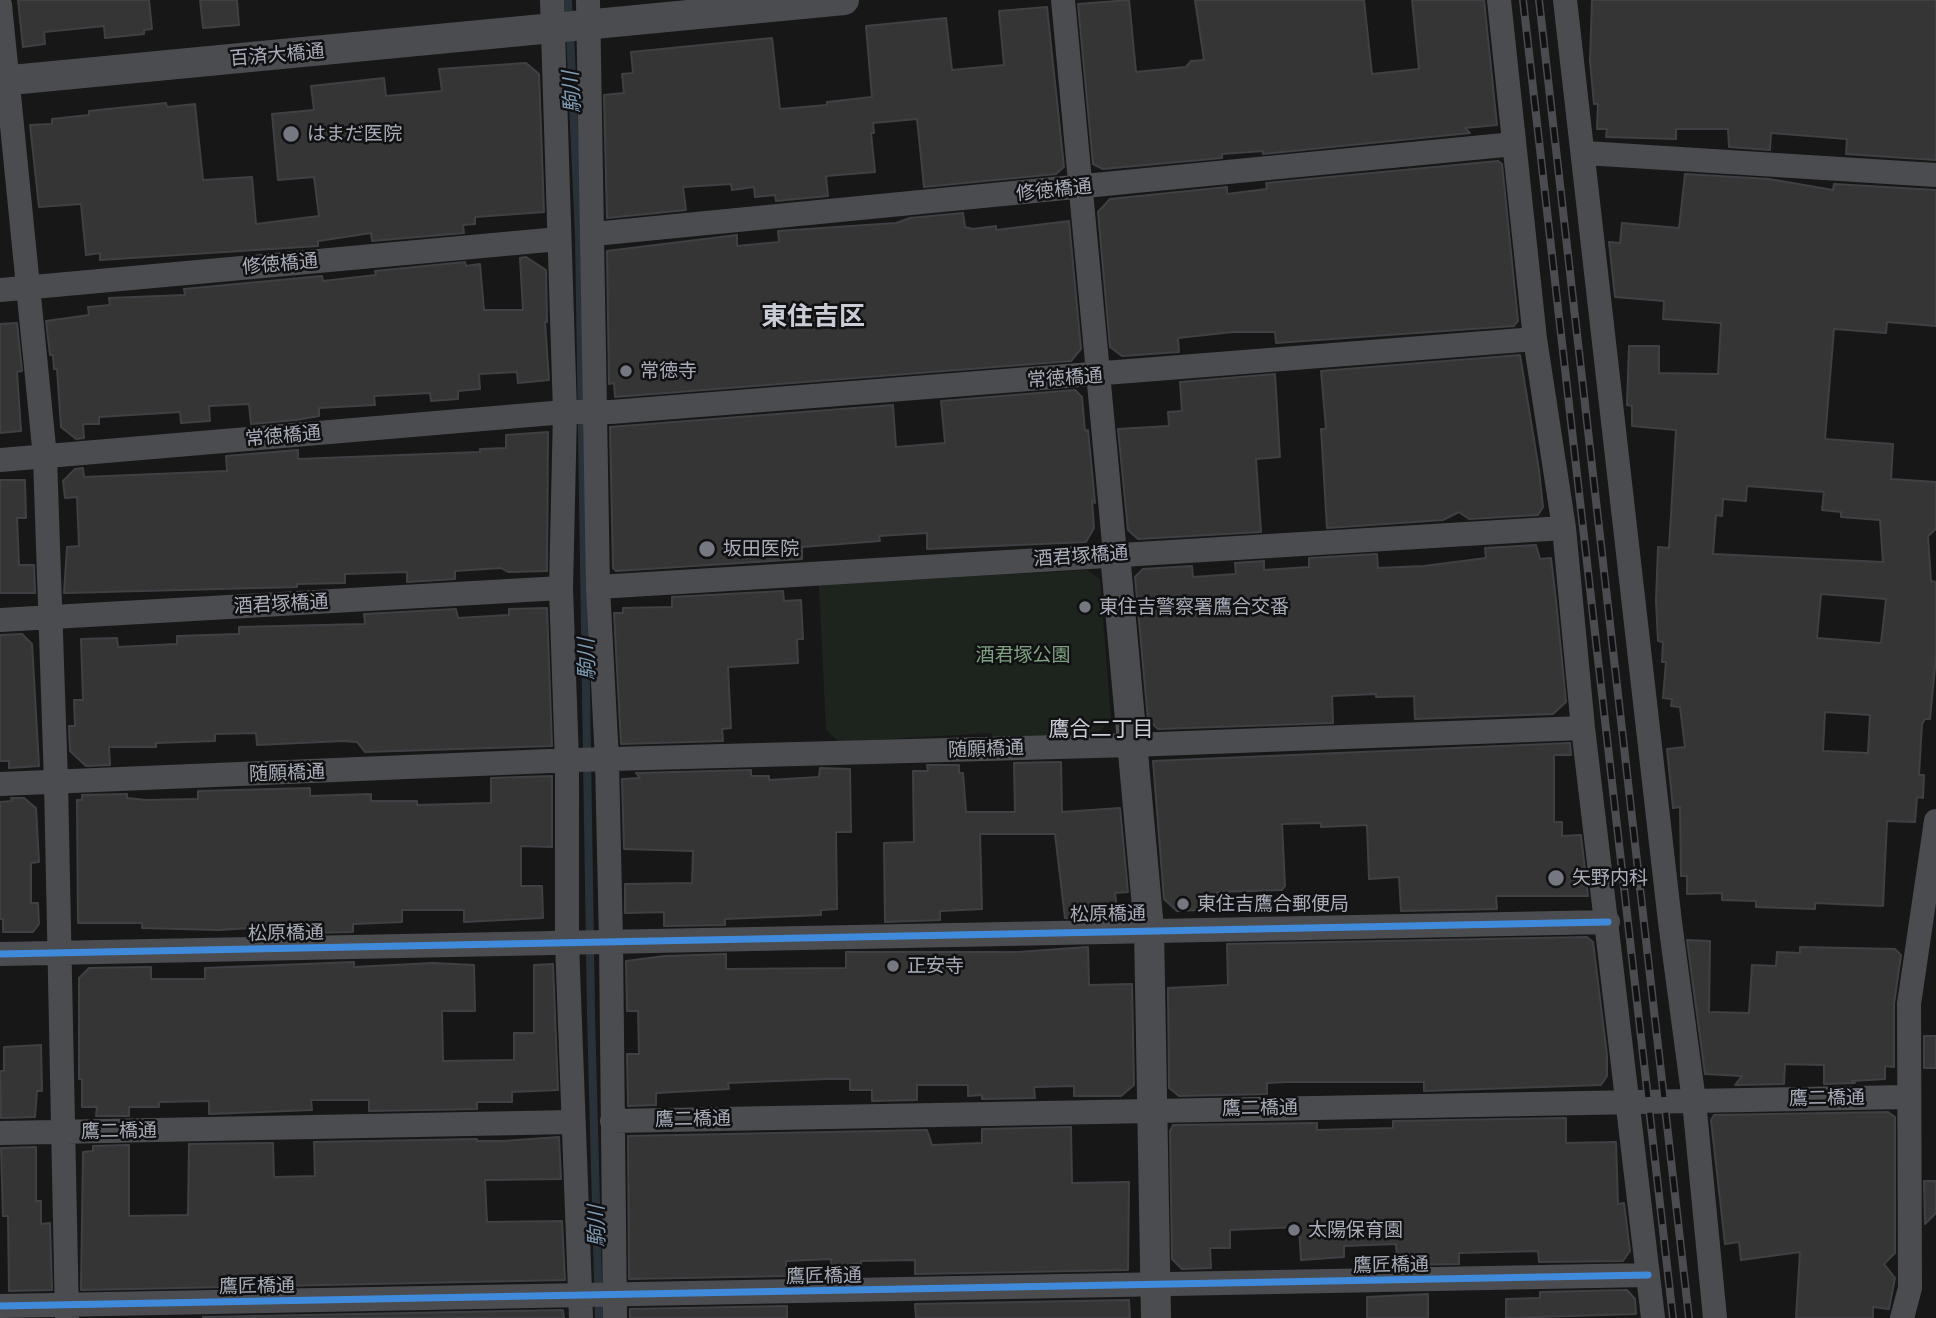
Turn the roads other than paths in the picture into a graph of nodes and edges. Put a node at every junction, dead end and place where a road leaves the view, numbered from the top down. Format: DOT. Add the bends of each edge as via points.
graph roads {
  1 [pos="845,0"];
  2 [pos="1063,0"];
  3 [pos="1499,0"];
  4 [pos="1565,0"];
  5 [pos="0,5"];
  6 [pos="588,17"];
  7 [pos="553,19"];
  8 [pos="4,81"];
  9 [pos="1514,144"];
  10 [pos="1585,153"];
  11 [pos="1936,175"];
  12 [pos="1080,188"];
  13 [pos="594,234"];
  14 [pos="559,239"];
  15 [pos="30,287"];
  16 [pos="0,290"];
  17 [pos="1535,339"];
  18 [pos="1099,375"];
  19 [pos="566,411"];
  20 [pos="596,412"];
  21 [pos="45,457"];
  22 [pos="0,460"];
  23 [pos="1564,528"];
  24 [pos="1115,554"];
  25 [pos="598,587"];
  26 [pos="561,588"];
  27 [pos="51,617"];
  28 [pos="0,620"];
  29 [pos="1583,728"];
  30 [pos="1132,746"];
  31 [pos="603,760"];
  32 [pos="570,761"];
  33 [pos="56,782"];
  34 [pos="0,784"];
  35 [pos="1936,821"];
  36 [pos="1608,922"];
  37 [pos="1149,929"];
  38 [pos="609,942"];
  39 [pos="570,943"];
  40 [pos="58,953"];
  41 [pos="0,954"];
  42 [pos="1908,1097"];
  43 [pos="1694,1101"];
  44 [pos="1628,1104"];
  45 [pos="1150,1109"];
  46 [pos="612,1121"];
  47 [pos="573,1122"];
  48 [pos="0,1133"];
  49 [pos="64,1133"];
  50 [pos="1648,1275"];
  51 [pos="1155,1286"];
  52 [pos="614,1303"];
  53 [pos="581,1304"];
  54 [pos="0,1306"];
  55 [pos="67,1311"];
  56 [pos="1156,1318"];
  57 [pos="1653,1318"];
  58 [pos="1715,1318"];
  59 [pos="1902,1318"];
  1 -- 6 [label="street"];
  2 -- 12 [label="street"];
  3 -- 9 [label="street"];
  4 -- 10 [label="street"];
  5 -- 8 [label="street"];
  6 -- 7 [label="street, 百済大橋通"];
  6 -- 13 [label="street"];
  7 -- 8 [label="street, 百済大橋通"];
  7 -- 14 [label="street"];
  8 -- 15 [label="street"];
  9 -- 12 [label="street, 修徳橋通"];
  9 -- 17 [label="street"];
  10 -- 11 [label="street"];
  10 -- 43 [label="street"];
  12 -- 13 [label="street, 修徳橋通"];
  12 -- 18 [label="street"];
  13 -- 20 [label="street"];
  14 -- 15 [label="street, 修徳橋通"];
  14 -- 19 [label="street"];
  15 -- 16 [label="street, 修徳橋通"];
  15 -- 21 [label="street"];
  17 -- 18 [label="street, 常徳橋通"];
  17 -- 23 [label="street"];
  18 -- 20 [label="street, 常徳橋通"];
  18 -- 24 [label="street"];
  19 -- 20 [label="street, 常徳橋通"];
  19 -- 21 [label="street, 常徳橋通"];
  19 -- 26 [label="street"];
  20 -- 25 [label="street"];
  21 -- 22 [label="street, 常徳橋通"];
  21 -- 27 [label="street"];
  23 -- 24 [label="street, 酒君塚橋通"];
  23 -- 29 [label="street"];
  24 -- 25 [label="street, 酒君塚橋通"];
  24 -- 30 [label="street"];
  25 -- 31 [label="street"];
  26 -- 27 [label="street, 酒君塚橋通"];
  26 -- 32 [label="street"];
  27 -- 28 [label="street, 酒君塚橋通"];
  27 -- 33 [label="street"];
  29 -- 30 [label="street, 随願橋通"];
  29 -- 36 [label="street"];
  30 -- 31 [label="street, 随願橋通"];
  30 -- 37 [label="street"];
  31 -- 32 [label="street, 随願橋通"];
  31 -- 38 [label="street"];
  32 -- 33 [label="street, 随願橋通"];
  32 -- 39 [label="street"];
  33 -- 34 [label="street, 随願橋通"];
  33 -- 40 [label="street"];
  35 -- 42 [label="street" via="1909,1004"];
  36 -- 37 [label="street, 松原橋通"];
  36 -- 44 [label="street"];
  37 -- 38 [label="street, 松原橋通"];
  37 -- 45 [label="street"];
  38 -- 39 [label="street, 松原橋通"];
  38 -- 46 [label="street"];
  39 -- 40 [label="street, 松原橋通"];
  39 -- 47 [label="street"];
  40 -- 41 [label="street, 松原橋通"];
  40 -- 49 [label="street"];
  42 -- 43 [label="street, 鷹二橋通"];
  42 -- 59 [label="street" via="1910,1288"];
  43 -- 44 [label="street, 鷹二橋通"];
  43 -- 58 [label="street"];
  44 -- 45 [label="street, 鷹二橋通"];
  44 -- 50 [label="street"];
  45 -- 46 [label="street, 鷹二橋通"];
  45 -- 51 [label="street"];
  46 -- 52 [label="street"];
  47 -- 49 [label="street, 鷹二橋通"];
  47 -- 53 [label="street"];
  48 -- 49 [label="street, 鷹二橋通"];
  49 -- 55 [label="street"];
  50 -- 51 [label="street, 鷹匠橋通"];
  50 -- 57 [label="street"];
  51 -- 52 [label="street, 鷹匠橋通"];
  51 -- 56 [label="street"];
  52 -- 53 [label="street, 鷹匠橋通"];
  53 -- 55 [label="street, 鷹匠橋通"];
  54 -- 55 [label="street, 鷹匠橋通"];
}
